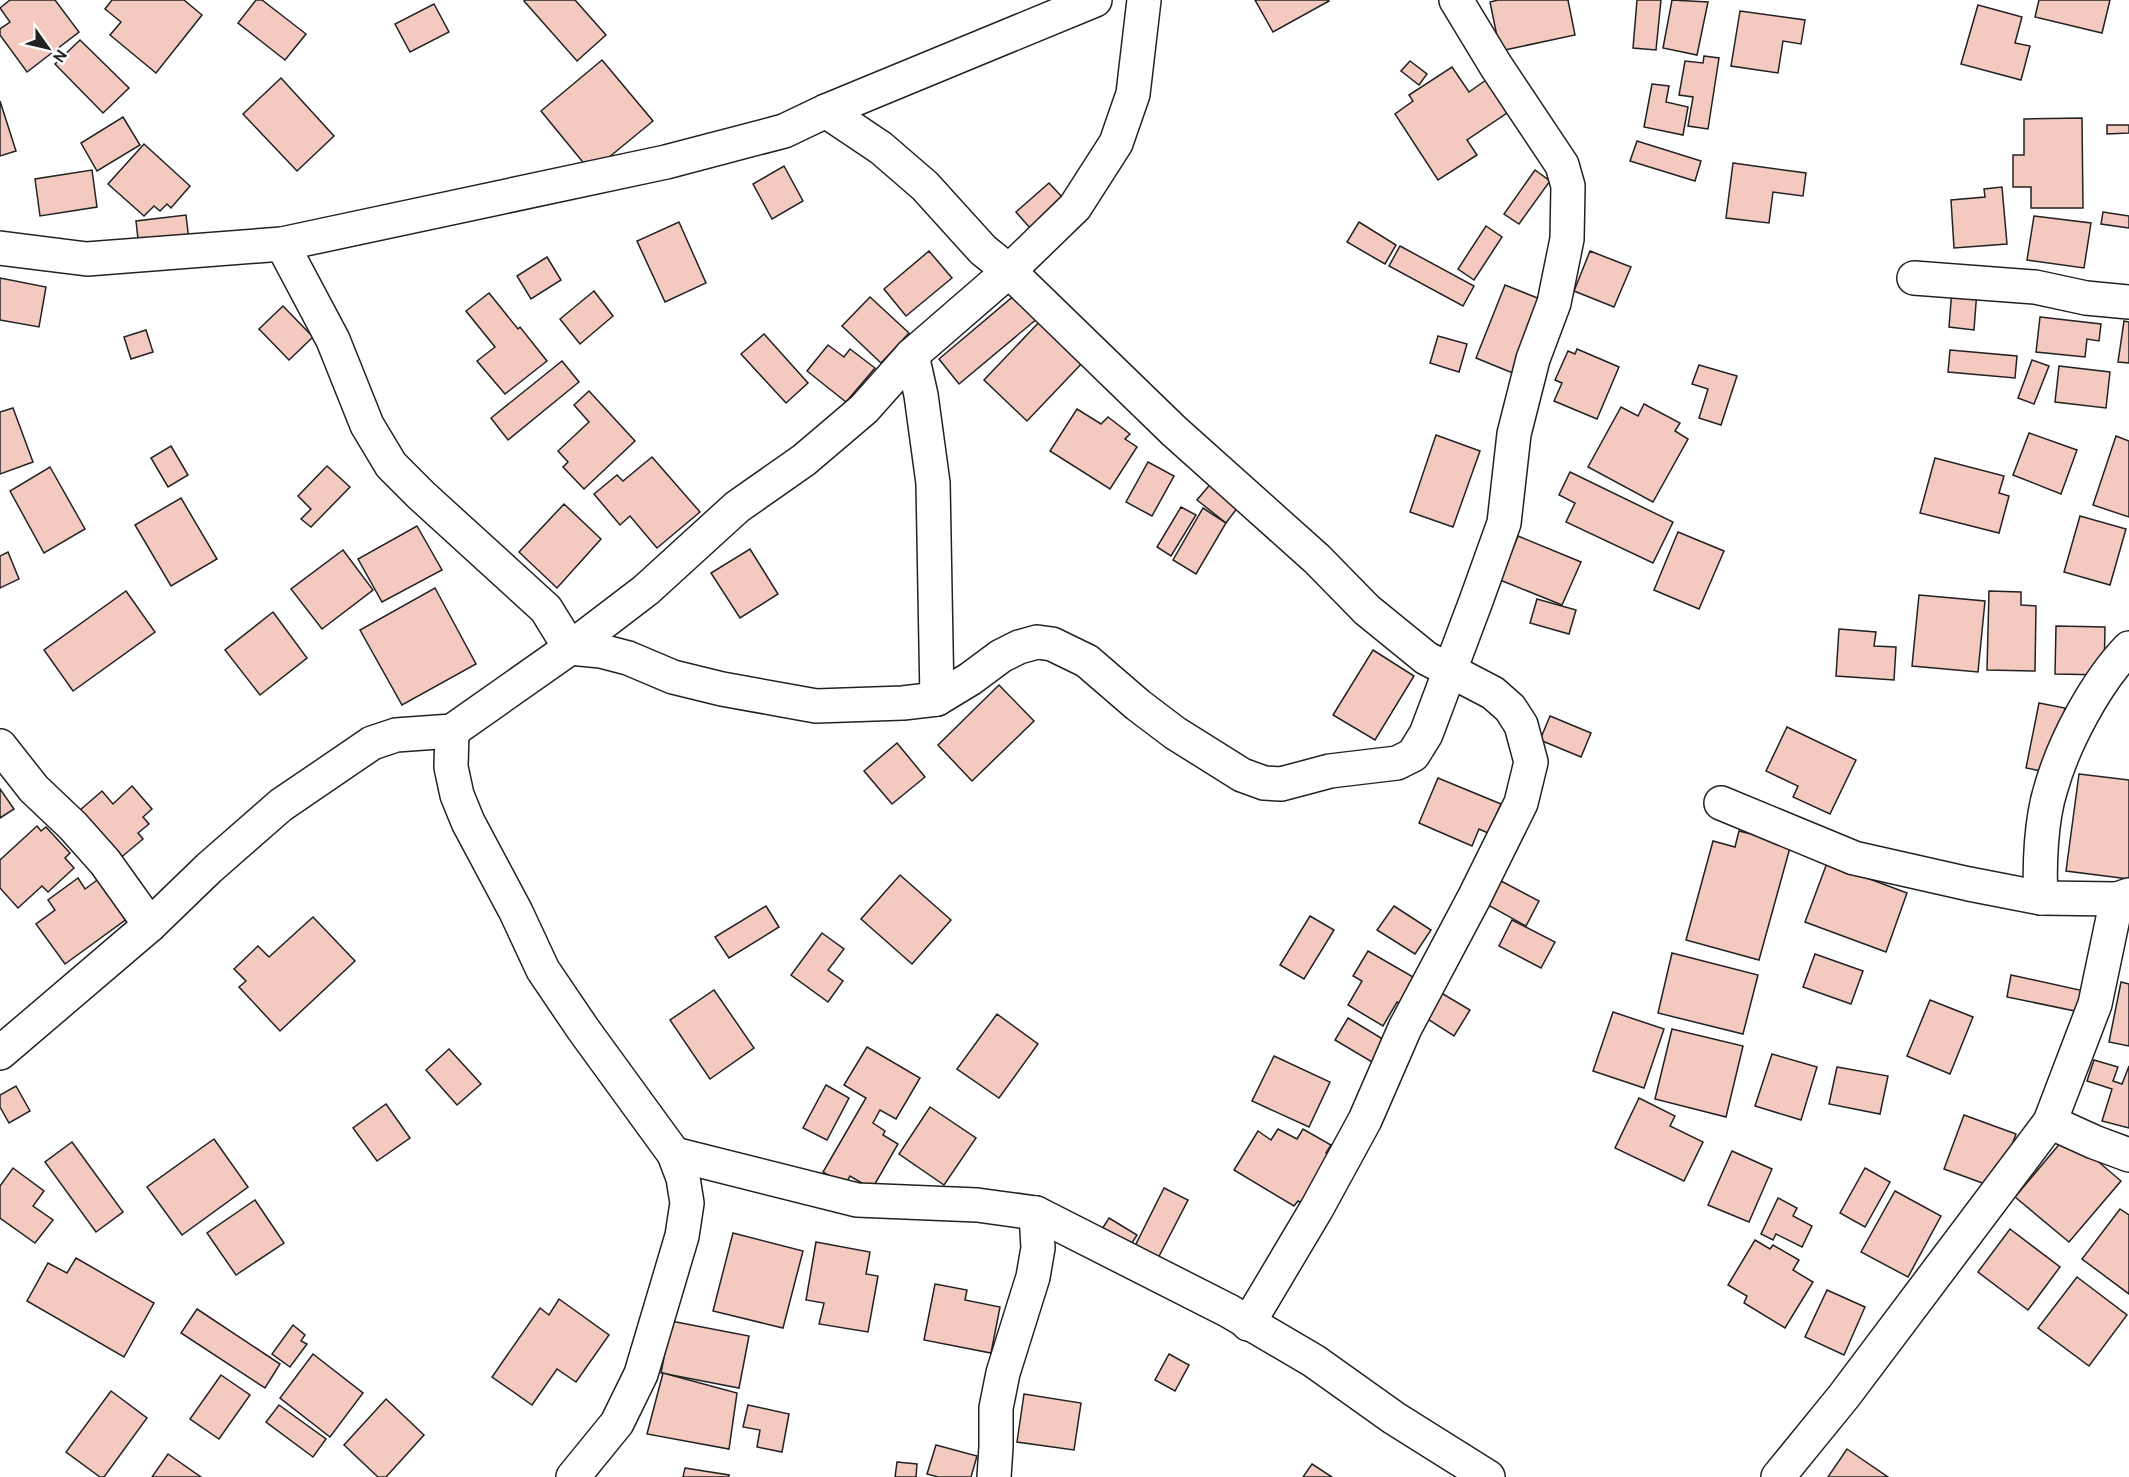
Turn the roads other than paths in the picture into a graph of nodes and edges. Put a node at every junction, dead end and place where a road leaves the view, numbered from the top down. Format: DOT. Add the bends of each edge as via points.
graph roads {
  1 [pos="1095,0"];
  2 [pos="1144,0"];
  3 [pos="1456,0"];
  4 [pos="826,111"];
  5 [pos="282,244"];
  6 [pos="0,248"];
  7 [pos="1009,271"];
  8 [pos="1914,278"];
  9 [pos="2129,302"];
  10 [pos="912,355"];
  11 [pos="570,648"];
  12 [pos="2129,648"];
  13 [pos="1449,671"];
  14 [pos="937,699"];
  15 [pos="452,731"];
  16 [pos="0,746"];
  17 [pos="1721,803"];
  18 [pos="2123,897"];
  19 [pos="2041,898"];
  20 [pos="150,925"];
  21 [pos="0,1053"];
  22 [pos="2050,1122"];
  23 [pos="674,1154"];
  24 [pos="2129,1155"];
  25 [pos="1036,1213"];
  26 [pos="1248,1324"];
  27 [pos="573,1477"];
  28 [pos="994,1477"];
  29 [pos="1488,1477"];
  30 [pos="1778,1477"];
  1 -- 4 [label="street"];
  2 -- 7 [label="street" via="1133,94 1116,143 1075,207"];
  3 -- 13 [label="street" via="1562,165 1568,186 1567,239 1554,303 1533,359 1514,434 1504,523"];
  4 -- 5 [label="street" via="784,131 666,162"];
  4 -- 7 [label="street" via="881,148 925,186 983,250"];
  5 -- 6 [label="street" via="87,259"];
  5 -- 11 [label="street" via="333,340 367,425 391,465 546,609"];
  7 -- 10 [label="street"];
  7 -- 13 [label="street" via="1367,610 1426,658"];
  8 -- 9 [label="street" via="2035,287"];
  10 -- 11 [label="street" via="864,409 804,460 737,507 646,590"];
  10 -- 14 [label="street" via="933,483"];
  11 -- 14 [label="street" via="610,653 672,677 722,689 816,706"];
  11 -- 15 [label="street"];
  12 -- 19 [label="street" via="2088,703 2050,789 2039,872"];
  13 -- 14 [label="street" via="1426,734 1413,755 1397,763 1330,771 1281,784 1242,775 1175,733 1088,661 1052,644 1037,642 1019,647"];
  13 -- 26 [label="street" via="1493,693 1521,725 1531,762 1521,803 1405,1028 1365,1120"];
  15 -- 20 [label="street" via="396,735 355,753 281,805"];
  15 -- 23 [label="street" via="451,767 457,795 543,970"];
  16 -- 20 [label="street" via="34,789 105,862"];
  17 -- 19 [label="street" via="1854,858"];
  18 -- 19 [label="street"];
  18 -- 22 [label="street" via="2095,1004"];
  20 -- 21 [label="street"];
  22 -- 24 [label="street"];
  22 -- 30 [label="street" via="1844,1396"];
  23 -- 25 [label="street" via="857,1200 977,1205"];
  23 -- 27 [label="street" via="687,1203 682,1236 641,1374 617,1424"];
  25 -- 26 [label="street"];
  25 -- 28 [label="street" via="1038,1248 1033,1278 996,1408"];
  26 -- 29 [label="street" via="1314,1361 1394,1418"];
}
